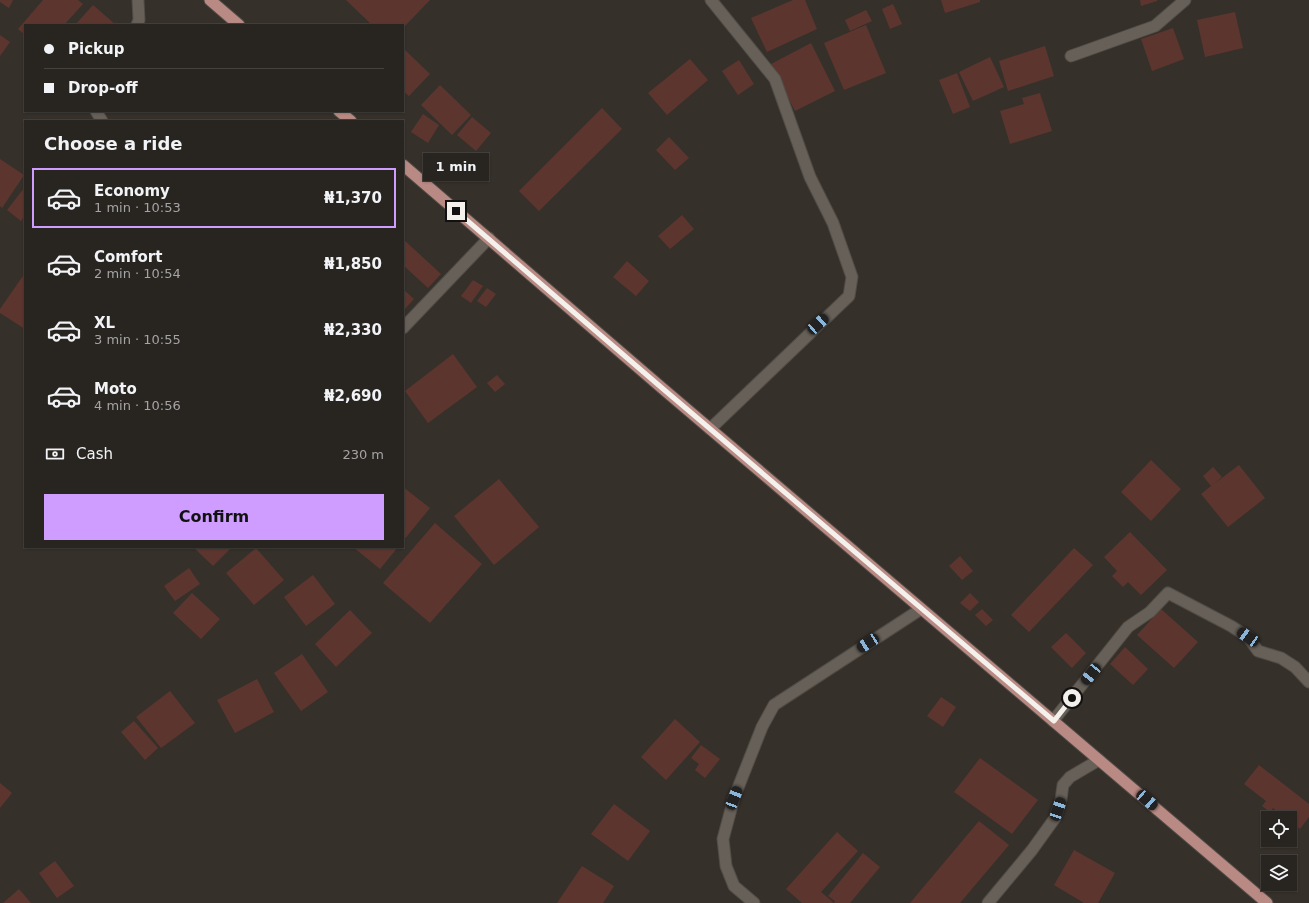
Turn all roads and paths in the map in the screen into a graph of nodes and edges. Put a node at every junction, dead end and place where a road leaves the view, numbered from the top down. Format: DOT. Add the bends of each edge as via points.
graph roads {
  1 [pos="138,0"];
  2 [pos="210,0"];
  3 [pos="711,0"];
  4 [pos="1185,0"];
  5 [pos="138,24"];
  6 [pos="238,24"];
  7 [pos="1071,56"];
  8 [pos="341,112"];
  9 [pos="350,120"];
  10 [pos="404,166"];
  11 [pos="489,238"];
  12 [pos="404,327"];
  13 [pos="710,429"];
  14 [pos="921,608"];
  15 [pos="1309,682"];
  16 [pos="1054,721"];
  17 [pos="1099,760"];
  18 [pos="754,903"];
  19 [pos="988,903"];
  20 [pos="1267,903"];
  1 -- 5 [label="street" via="140,20"];
  2 -- 6 [label="main road"];
  3 -- 13 [label="street" via="775,79 810,178 834,223 852,278 849,296"];
  4 -- 7 [label="street" via="1155,26"];
  8 -- 9 [label="main road"];
  10 -- 11 [label="main road"];
  11 -- 12 [label="street"];
  11 -- 13 [label="main road"];
  13 -- 14 [label="main road"];
  14 -- 16 [label="main road"];
  14 -- 18 [label="street" via="774,705 762,727 734,798 723,839 726,866 734,886"];
  15 -- 16 [label="street" via="1295,667 1281,658 1258,652 1248,637 1231,626 1168,593 1150,612 1128,627"];
  16 -- 17 [label="main road"];
  17 -- 19 [label="street" via="1070,777 1063,785 1055,818"];
  17 -- 20 [label="main road"];
}
